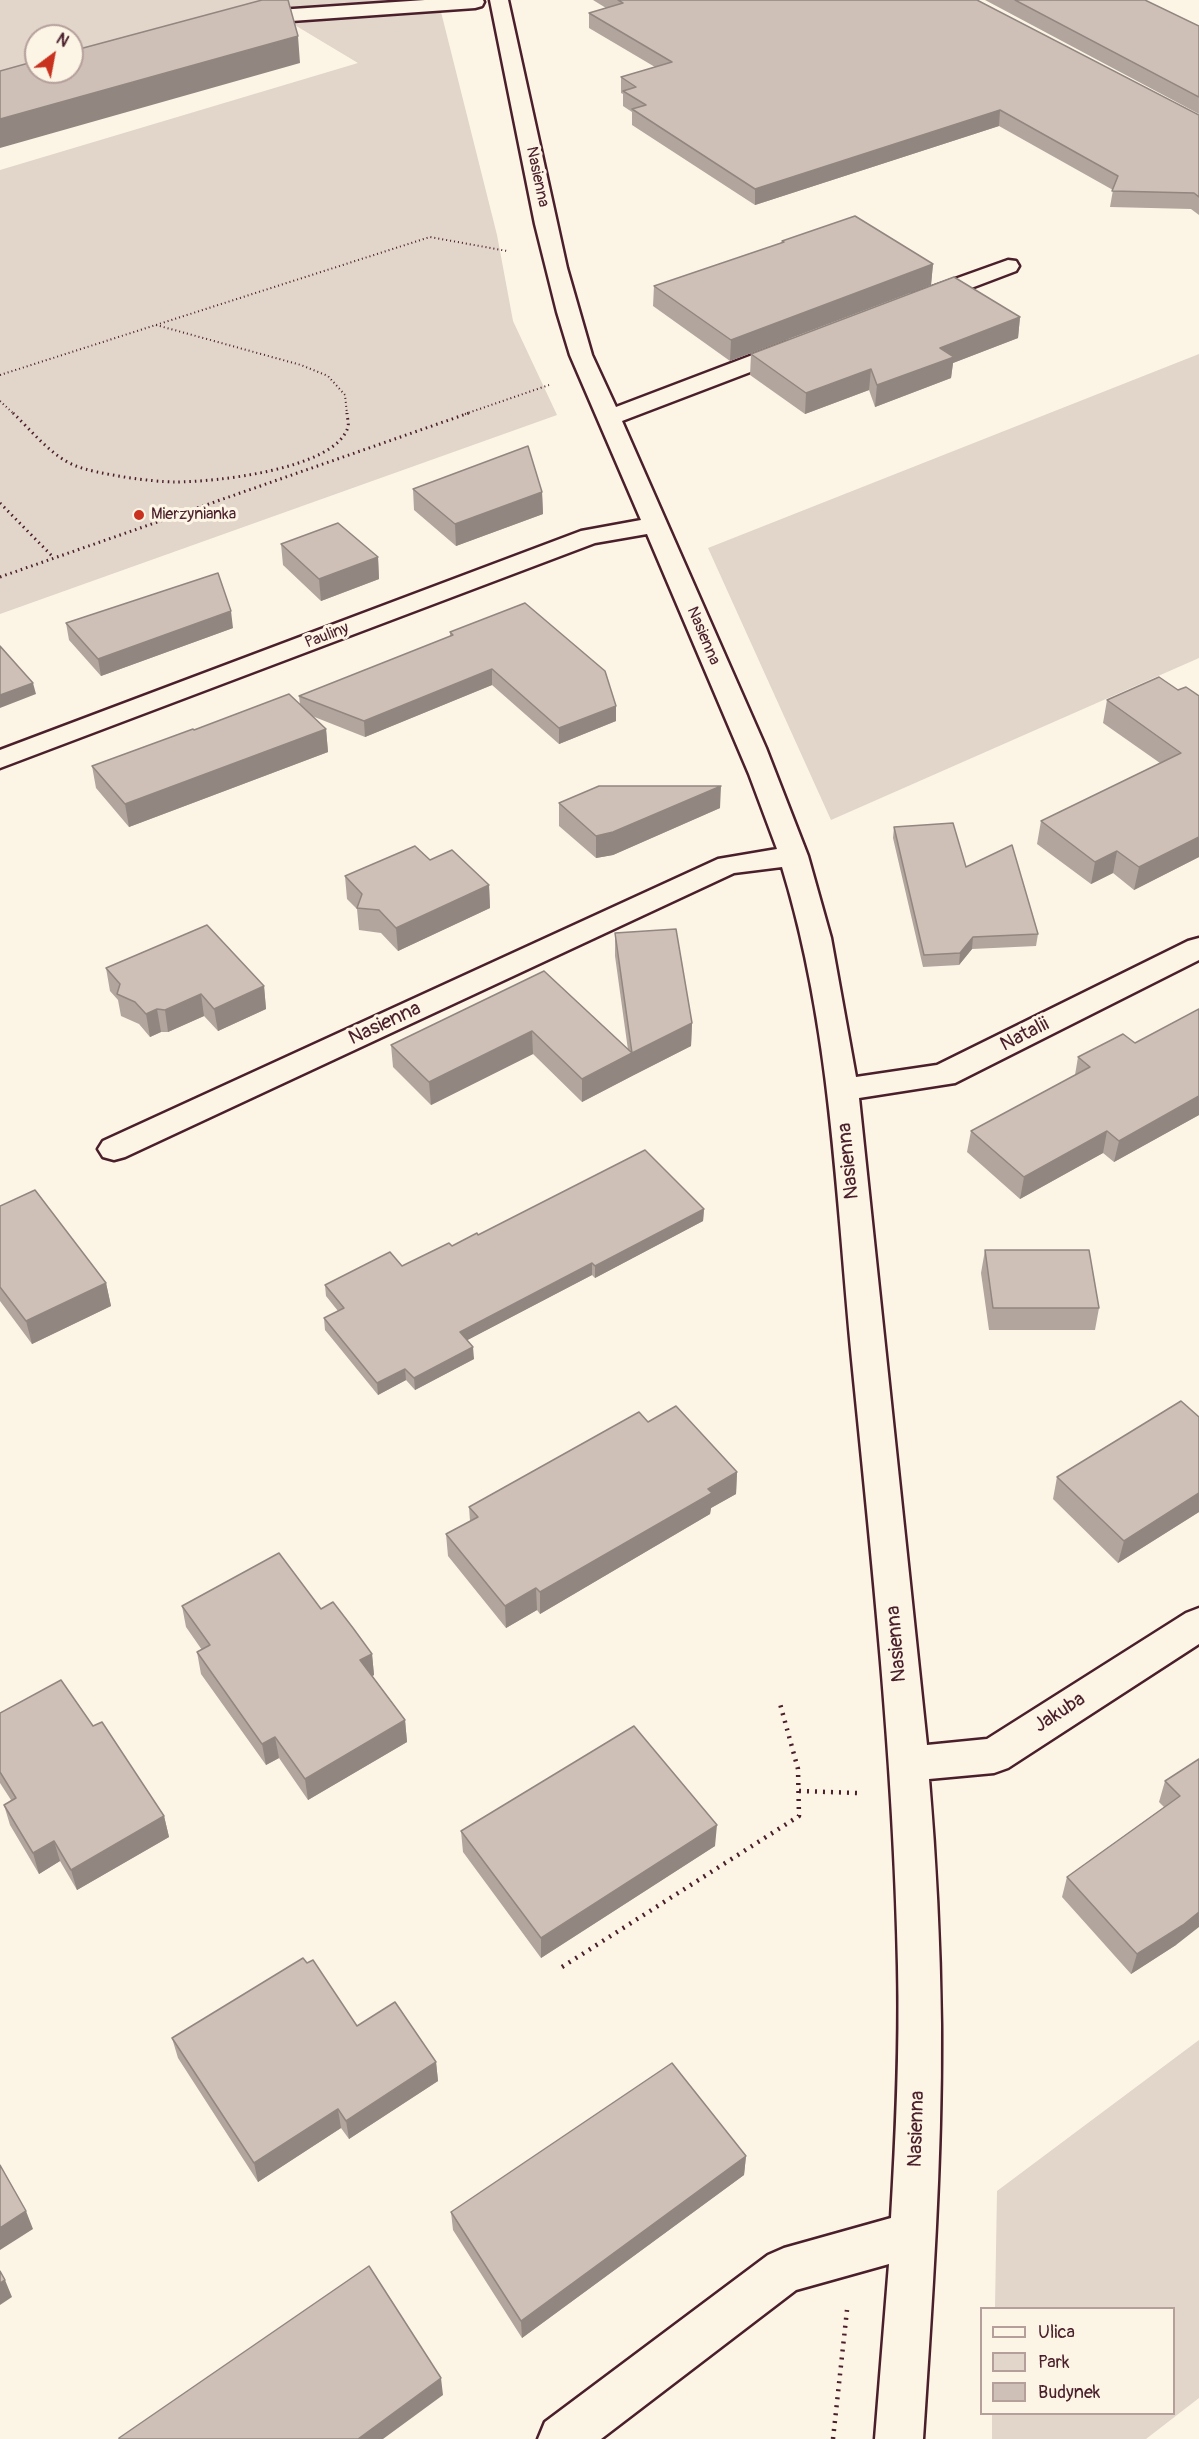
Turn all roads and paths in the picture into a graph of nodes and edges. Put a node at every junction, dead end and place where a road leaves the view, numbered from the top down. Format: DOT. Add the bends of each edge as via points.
graph roads {
  1 [pos="499,0"];
  2 [pos="475,2"];
  3 [pos="231,22"];
  4 [pos="512,252"];
  5 [pos="1008,266"];
  6 [pos="897,308"];
  7 [pos="156,325"];
  8 [pos="808,342"];
  9 [pos="0,375"];
  10 [pos="552,384"];
  11 [pos="0,401"];
  12 [pos="609,418"];
  13 [pos="0,503"];
  14 [pos="657,525"];
  15 [pos="54,558"];
  16 [pos="0,577"];
  17 [pos="0,760"];
  18 [pos="794,856"];
  19 [pos="1199,948"];
  20 [pos="842,1090"];
  21 [pos="114,1149"];
  22 [pos="1199,1624"];
  23 [pos="778,1700"];
  24 [pos="908,1764"];
  25 [pos="799,1791"];
  26 [pos="862,1793"];
  27 [pos="562,1967"];
  28 [pos="914,2235"];
  29 [pos="852,2252"];
  30 [pos="562,2439"];
  31 [pos="833,2439"];
  32 [pos="899,2439"];
  1 -- 12 [label="street, Nasienna" via="561,293 581,355"];
  2 -- 3 [label="street" via="254,17"];
  4 -- 7 [label="path" via="430,237"];
  5 -- 6 [label="street"];
  7 -- 9 [label="path"];
  7 -- 11 [label="path" via="301,364 328,376 345,395 348,426 328,448 297,465 276,471 175,482 75,466"];
  8 -- 12 [label="street"];
  10 -- 15 [label="path"];
  12 -- 14 [label="street, Nasienna"];
  13 -- 15 [label="path"];
  14 -- 17 [label="street, Pauliny" via="590,536"];
  14 -- 18 [label="street, Nasienna"];
  15 -- 16 [label="path"];
  18 -- 20 [label="street, Nasienna" via="822,969"];
  18 -- 21 [label="street, Nasienna" via="728,865"];
  19 -- 20 [label="street, Natalii" via="945,1075"];
  20 -- 24 [label="street, Nasienna"];
  22 -- 24 [label="street, Jakuba" via="994,1756"];
  23 -- 25 [label="path" via="798,1769"];
  24 -- 28 [label="street, Nasienna" via="919,1980"];
  25 -- 26 [label="path"];
  25 -- 27 [label="path" via="799,1816"];
  28 -- 29 [label="street"];
  28 -- 32 [label="street, Nasienna"];
  29 -- 30 [label="street" via="784,2271"];
  29 -- 31 [label="path"];
}
